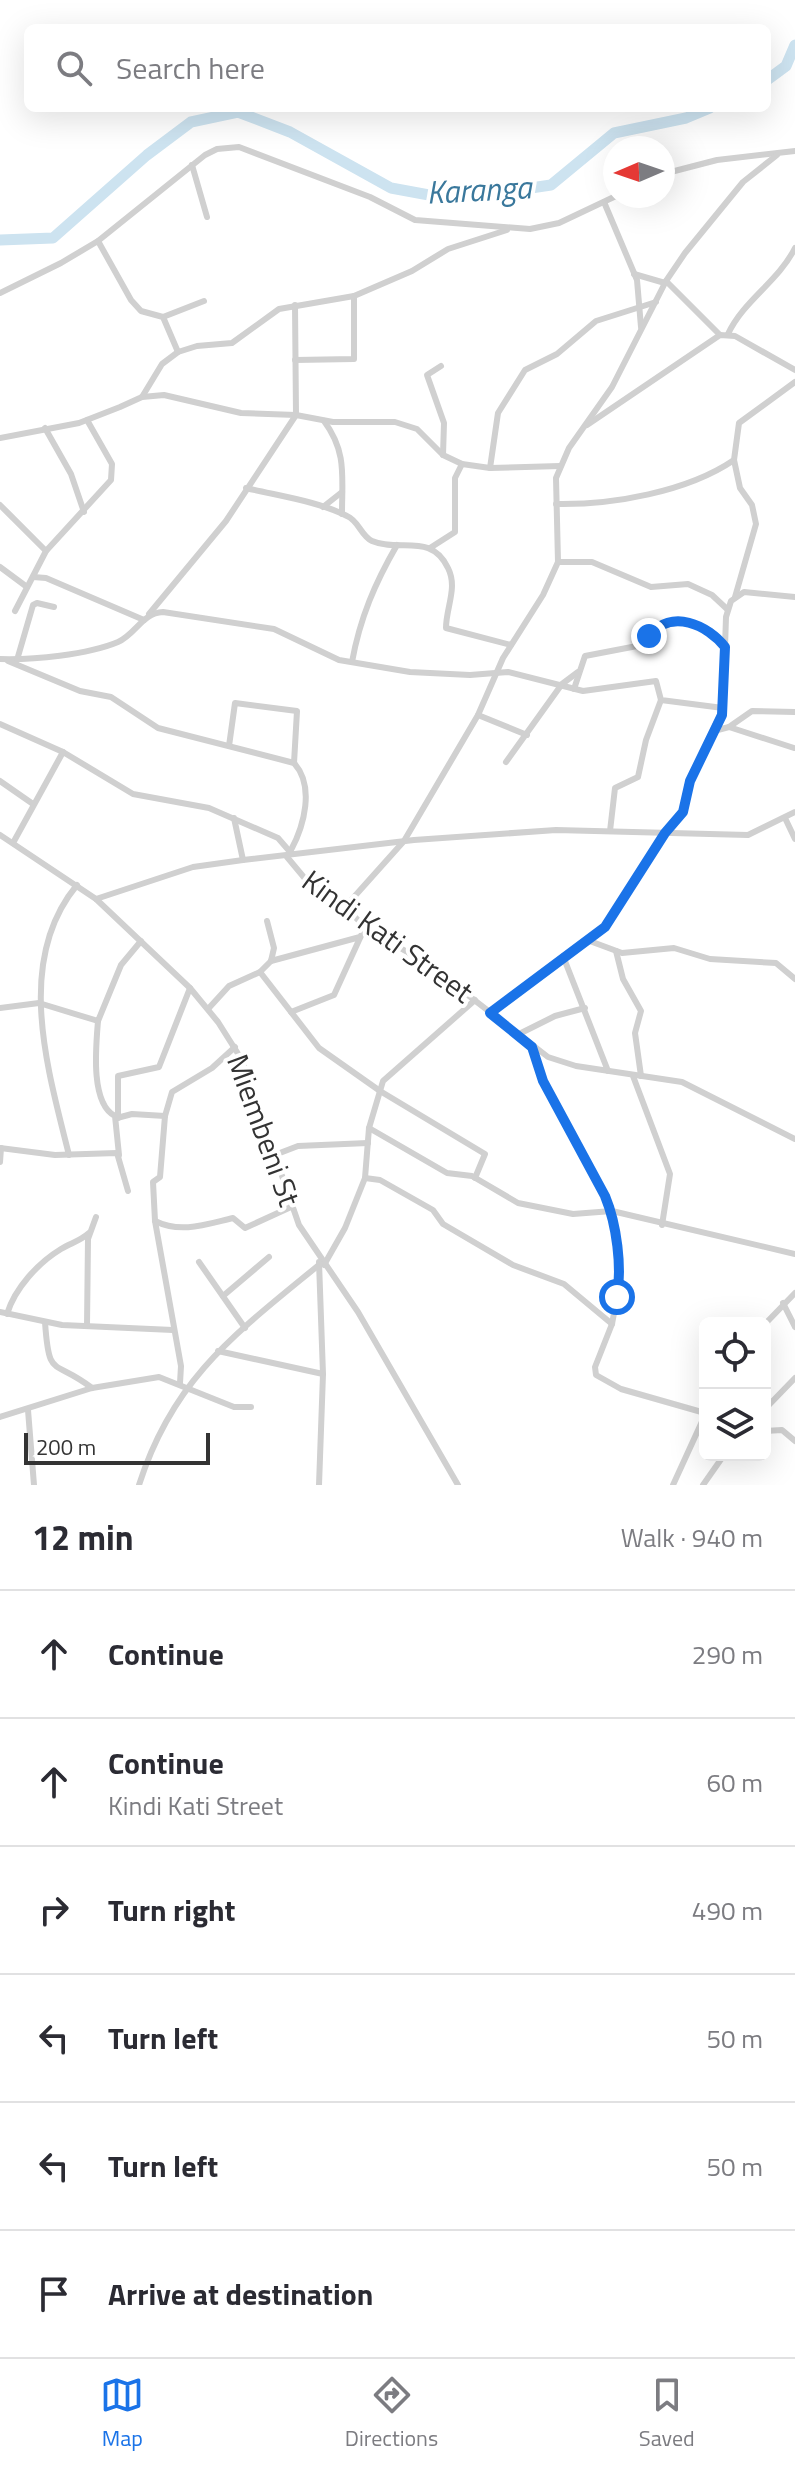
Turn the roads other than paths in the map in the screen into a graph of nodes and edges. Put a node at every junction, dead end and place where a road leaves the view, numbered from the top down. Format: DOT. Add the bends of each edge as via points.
graph roads {
  1 [pos="795,151"];
  2 [pos="777,155"];
  3 [pos="192,165"];
  4 [pos="675,171"];
  5 [pos="603,202"];
  6 [pos="606,208"];
  7 [pos="207,217"];
  8 [pos="509,229"];
  9 [pos="98,241"];
  10 [pos="795,248"];
  11 [pos="634,274"];
  12 [pos="666,282"];
  13 [pos="0,293"];
  14 [pos="354,296"];
  15 [pos="204,301"];
  16 [pos="656,302"];
  17 [pos="295,305"];
  18 [pos="638,308"];
  19 [pos="163,317"];
  20 [pos="642,329"];
  21 [pos="728,334"];
  22 [pos="720,335"];
  23 [pos="178,352"];
  24 [pos="295,360"];
  25 [pos="441,366"];
  26 [pos="795,370"];
  27 [pos="795,382"];
  28 [pos="142,397"];
  29 [pos="296,415"];
  30 [pos="87,420"];
  31 [pos="324,421"];
  32 [pos="584,427"];
  33 [pos="45,428"];
  34 [pos="0,438"];
  35 [pos="443,455"];
  36 [pos="734,460"];
  37 [pos="462,464"];
  38 [pos="560,466"];
  39 [pos="490,468"];
  40 [pos="246,488"];
  41 [pos="342,492"];
  42 [pos="556,504"];
  43 [pos="0,505"];
  44 [pos="323,507"];
  45 [pos="84,512"];
  46 [pos="342,514"];
  47 [pos="397,545"];
  48 [pos="430,548"];
  49 [pos="46,551"];
  50 [pos="558,562"];
  51 [pos="0,567"];
  52 [pos="32,577"];
  53 [pos="27,587"];
  54 [pos="735,597"];
  55 [pos="795,597"];
  56 [pos="54,607"];
  57 [pos="727,609"];
  58 [pos="15,611"];
  59 [pos="147,617"];
  60 [pos="511,645"];
  61 [pos="725,647"];
  62 [pos="2,659"];
  63 [pos="17,660"];
  64 [pos="352,662"];
  65 [pos="497,672"];
  66 [pos="578,672"];
  67 [pos="562,684"];
  68 [pos="574,689"];
  69 [pos="661,700"];
  70 [pos="722,712"];
  71 [pos="795,712"];
  72 [pos="478,715"];
  73 [pos="0,724"];
  74 [pos="732,725"];
  75 [pos="714,731"];
  76 [pos="527,735"];
  77 [pos="229,746"];
  78 [pos="794,748"];
  79 [pos="63,752"];
  80 [pos="506,762"];
  81 [pos="294,763"];
  82 [pos="0,781"];
  83 [pos="33,804"];
  84 [pos="683,812"];
  85 [pos="795,812"];
  86 [pos="234,818"];
  87 [pos="785,818"];
  88 [pos="610,831"];
  89 [pos="665,833"];
  90 [pos="684,833"];
  91 [pos="0,835"];
  92 [pos="795,839"];
  93 [pos="404,841"];
  94 [pos="13,843"];
  95 [pos="290,855"];
  96 [pos="243,860"];
  97 [pos="77,885"];
  98 [pos="96,899"];
  99 [pos="345,907"];
  100 [pos="267,921"];
  101 [pos="365,927"];
  102 [pos="360,937"];
  103 [pos="587,940"];
  104 [pos="141,941"];
  105 [pos="616,951"];
  106 [pos="563,956"];
  107 [pos="271,961"];
  108 [pos="260,972"];
  109 [pos="795,979"];
  110 [pos="190,988"];
  111 [pos="475,1000"];
  112 [pos="39,1003"];
  113 [pos="0,1008"];
  114 [pos="585,1008"];
  115 [pos="208,1009"];
  116 [pos="291,1012"];
  117 [pos="490,1013"];
  118 [pos="98,1021"];
  119 [pos="517,1035"];
  120 [pos="235,1047"];
  121 [pos="532,1047"];
  122 [pos="608,1071"];
  123 [pos="637,1076"];
  124 [pos="380,1091"];
  125 [pos="165,1116"];
  126 [pos="116,1119"];
  127 [pos="369,1128"];
  128 [pos="795,1139"];
  129 [pos="368,1143"];
  130 [pos="1,1148"];
  131 [pos="69,1155"];
  132 [pos="272,1156"];
  133 [pos="120,1158"];
  134 [pos="0,1162"];
  135 [pos="365,1178"];
  136 [pos="475,1178"];
  137 [pos="128,1191"];
  138 [pos="291,1207"];
  139 [pos="612,1211"];
  140 [pos="96,1217"];
  141 [pos="155,1221"];
  142 [pos="662,1225"];
  143 [pos="89,1233"];
  144 [pos="795,1254"];
  145 [pos="269,1257"];
  146 [pos="199,1262"];
  147 [pos="321,1262"];
  148 [pos="795,1293"];
  149 [pos="223,1296"];
  150 [pos="783,1303"];
  151 [pos="4,1313"];
  152 [pos="771,1317"];
  153 [pos="45,1322"];
  154 [pos="612,1324"];
  155 [pos="87,1326"];
  156 [pos="795,1327"];
  157 [pos="245,1328"];
  158 [pos="173,1330"];
  159 [pos="218,1351"];
  160 [pos="323,1374"];
  161 [pos="795,1378"];
  162 [pos="183,1385"];
  163 [pos="92,1388"];
  164 [pos="771,1403"];
  165 [pos="251,1407"];
  166 [pos="28,1410"];
  167 [pos="699,1413"];
  168 [pos="0,1417"];
  169 [pos="699,1427"];
  170 [pos="771,1431"];
  171 [pos="795,1441"];
  172 [pos="720,1461"];
  173 [pos="34,1485"];
  174 [pos="139,1485"];
  175 [pos="319,1485"];
  176 [pos="458,1485"];
  177 [pos="673,1485"];
  178 [pos="703,1485"];
  1 -- 2 [label="street"];
  2 -- 4 [label="street" via="717,160"];
  2 -- 12 [label="street" via="726,202"];
  3 -- 7 [label="street"];
  3 -- 8 [label="street" via="217,149 239,147 370,197 415,220"];
  3 -- 9 [label="street"];
  5 -- 8 [label="street" via="559,223"];
  6 -- 11 [label="street"];
  8 -- 14 [label="street" via="448,249"];
  9 -- 13 [label="street"];
  9 -- 19 [label="street" via="131,300 141,311"];
  10 -- 21 [label="street" via="737,315"];
  11 -- 12 [label="street"];
  11 -- 18 [label="street"];
  12 -- 16 [label="street"];
  12 -- 22 [label="street"];
  14 -- 17 [label="street"];
  14 -- 24 [label="street" via="354,359"];
  15 -- 19 [label="street"];
  16 -- 18 [label="street"];
  16 -- 20 [label="street"];
  17 -- 23 [label="street" via="279,309 232,343"];
  17 -- 24 [label="street"];
  18 -- 20 [label="street"];
  18 -- 39 [label="street" via="596,321 557,354 525,370 498,413"];
  19 -- 23 [label="street"];
  20 -- 32 [label="street"];
  21 -- 22 [label="street"];
  21 -- 26 [label="street"];
  22 -- 32 [label="street"];
  23 -- 28 [label="street" via="162,364"];
  24 -- 29 [label="street"];
  25 -- 35 [label="street" via="427,375 444,423"];
  27 -- 36 [label="street" via="739,423"];
  28 -- 29 [label="street" via="164,395 241,413"];
  28 -- 30 [label="street"];
  29 -- 31 [label="street"];
  29 -- 40 [label="street"];
  30 -- 33 [label="street"];
  30 -- 45 [label="street" via="113,470 111,480"];
  31 -- 35 [label="street" via="407,424"];
  31 -- 41 [label="street" via="339,444"];
  32 -- 38 [label="street"];
  33 -- 34 [label="street"];
  33 -- 45 [label="street" via="71,474"];
  35 -- 37 [label="street"];
  36 -- 42 [label="street" via="623,501"];
  36 -- 54 [label="street" via="756,524"];
  37 -- 39 [label="street"];
  37 -- 48 [label="street" via="455,478 455,532"];
  38 -- 39 [label="street"];
  38 -- 42 [label="street"];
  40 -- 44 [label="street"];
  40 -- 59 [label="street" via="226,521"];
  41 -- 44 [label="street"];
  41 -- 46 [label="street"];
  42 -- 50 [label="street"];
  43 -- 49 [label="street"];
  44 -- 46 [label="street"];
  45 -- 49 [label="street"];
  46 -- 47 [label="street" via="354,520 369,540"];
  47 -- 48 [label="street"];
  47 -- 64 [label="street" via="363,611"];
  48 -- 60 [label="street" via="444,561 452,581 446,628"];
  49 -- 52 [label="street"];
  50 -- 57 [label="street" via="599,564 651,587 688,584"];
  50 -- 60 [label="street"];
  51 -- 53 [label="street"];
  52 -- 53 [label="street"];
  52 -- 59 [label="street"];
  53 -- 58 [label="street"];
  54 -- 55 [label="street" via="752,592"];
  54 -- 57 [label="street"];
  56 -- 63 [label="street" via="33,605"];
  57 -- 61 [label="street"];
  59 -- 63 [label="street" via="117,643"];
  59 -- 64 [label="street" via="183,614 274,629 325,655"];
  60 -- 65 [label="street"];
  61 -- 66 [label="street" via="711,631 686,621 659,626 637,646 585,656"];
  61 -- 70 [label="street"];
  62 -- 63 [label="street"];
  62 -- 77 [label="street" via="80,691 111,697 158,728"];
  64 -- 65 [label="street" via="435,674"];
  65 -- 67 [label="street"];
  65 -- 72 [label="street"];
  66 -- 67 [label="street"];
  66 -- 68 [label="street"];
  67 -- 68 [label="street"];
  67 -- 76 [label="street"];
  68 -- 69 [label="street" via="656,681"];
  69 -- 70 [label="street"];
  69 -- 88 [label="street" via="638,777 615,788"];
  70 -- 74 [label="street"];
  70 -- 75 [label="street"];
  71 -- 74 [label="street" via="759,710"];
  72 -- 76 [label="street"];
  72 -- 93 [label="street"];
  73 -- 79 [label="street, Kindi Kati Street"];
  74 -- 75 [label="street"];
  74 -- 78 [label="street"];
  75 -- 84 [label="street" via="690,781"];
  76 -- 80 [label="street"];
  77 -- 81 [label="street"];
  77 -- 81 [label="street" via="235,703 297,711"];
  79 -- 83 [label="street"];
  79 -- 86 [label="street, Kindi Kati Street" via="133,794 181,800"];
  81 -- 95 [label="street" via="304,781 304,812"];
  82 -- 83 [label="street"];
  83 -- 94 [label="street"];
  84 -- 89 [label="street"];
  84 -- 90 [label="street"];
  85 -- 87 [label="street"];
  86 -- 95 [label="street, Kindi Kati Street" via="278,838"];
  86 -- 96 [label="street"];
  87 -- 90 [label="street" via="748,835"];
  87 -- 92 [label="street"];
  88 -- 89 [label="street"];
  88 -- 93 [label="street"];
  89 -- 90 [label="street"];
  89 -- 103 [label="street" via="605,927"];
  91 -- 94 [label="street, Miembeni St"];
  93 -- 95 [label="street"];
  93 -- 99 [label="street"];
  94 -- 97 [label="street, Miembeni St"];
  95 -- 96 [label="street"];
  95 -- 99 [label="street, Kindi Kati Street" via="307,881"];
  96 -- 98 [label="street" via="193,867"];
  97 -- 98 [label="street, Miembeni St"];
  97 -- 112 [label="street" via="53,931"];
  98 -- 104 [label="street, Miembeni St"];
  99 -- 101 [label="street, Kindi Kati Street"];
  100 -- 107 [label="street" via="275,953"];
  101 -- 102 [label="street"];
  101 -- 111 [label="street, Kindi Kati Street"];
  102 -- 107 [label="street"];
  102 -- 116 [label="street" via="334,995"];
  103 -- 105 [label="street"];
  103 -- 106 [label="street"];
  104 -- 110 [label="street, Miembeni St"];
  104 -- 118 [label="street" via="121,965"];
  105 -- 109 [label="street" via="674,948 710,959 776,963"];
  105 -- 123 [label="street" via="623,979 641,1011 635,1033"];
  106 -- 114 [label="street"];
  106 -- 117 [label="street"];
  107 -- 108 [label="street"];
  108 -- 115 [label="street" via="229,986"];
  108 -- 116 [label="street"];
  110 -- 115 [label="street, Miembeni St"];
  110 -- 126 [label="street" via="159,1067 118,1076"];
  111 -- 117 [label="street, Kindi Kati Street"];
  111 -- 124 [label="street" via="386,1078"];
  112 -- 113 [label="street"];
  112 -- 118 [label="street"];
  112 -- 131 [label="street"];
  114 -- 119 [label="street"];
  114 -- 122 [label="street"];
  115 -- 120 [label="street, Miembeni St"];
  116 -- 124 [label="street" via="319,1048"];
  117 -- 119 [label="street, Kindi Kati Street"];
  118 -- 126 [label="street" via="100,1097"];
  119 -- 121 [label="street, Kindi Kati Street"];
  120 -- 125 [label="street" via="212,1068 175,1089"];
  120 -- 132 [label="street, Miembeni St"];
  121 -- 122 [label="street, Kindi Kati Street" via="560,1062"];
  121 -- 139 [label="street" via="543,1081"];
  122 -- 123 [label="street, Kindi Kati Street"];
  123 -- 128 [label="street, Kindi Kati Street" via="682,1082"];
  123 -- 142 [label="street" via="670,1174"];
  124 -- 127 [label="street"];
  124 -- 136 [label="street" via="485,1154"];
  125 -- 126 [label="street" via="132,1114"];
  125 -- 141 [label="street" via="160,1178 153,1182"];
  126 -- 133 [label="street"];
  127 -- 129 [label="street"];
  127 -- 136 [label="street" via="447,1173"];
  129 -- 132 [label="street" via="298,1146"];
  129 -- 135 [label="street"];
  130 -- 131 [label="street"];
  130 -- 134 [label="street"];
  131 -- 133 [label="street" via="112,1152"];
  132 -- 138 [label="street, Miembeni St"];
  133 -- 137 [label="street"];
  135 -- 147 [label="street" via="345,1228"];
  135 -- 154 [label="street" via="380,1180 433,1210 443,1224 520,1269 564,1284"];
  136 -- 139 [label="street" via="504,1197 543,1210"];
  138 -- 141 [label="street" via="245,1228 233,1218 178,1228"];
  138 -- 147 [label="street, Miembeni St"];
  139 -- 142 [label="street"];
  139 -- 154 [label="street" via="620,1281"];
  140 -- 143 [label="street"];
  141 -- 158 [label="street"];
  142 -- 144 [label="street"];
  143 -- 151 [label="street" via="37,1269"];
  143 -- 155 [label="street"];
  145 -- 149 [label="street"];
  146 -- 149 [label="street"];
  147 -- 157 [label="street"];
  147 -- 160 [label="street"];
  147 -- 176 [label="street, Miembeni St" via="358,1312"];
  148 -- 150 [label="street"];
  149 -- 157 [label="street"];
  150 -- 152 [label="street"];
  150 -- 156 [label="street"];
  151 -- 153 [label="street"];
  153 -- 155 [label="street"];
  153 -- 163 [label="street" via="52,1366"];
  154 -- 167 [label="street" via="595,1367 598,1378"];
  155 -- 158 [label="street"];
  157 -- 159 [label="street"];
  158 -- 162 [label="street"];
  159 -- 160 [label="street"];
  159 -- 162 [label="street"];
  160 -- 175 [label="street"];
  161 -- 164 [label="street"];
  162 -- 163 [label="street" via="154,1377"];
  162 -- 165 [label="street" via="234,1407"];
  162 -- 174 [label="street"];
  163 -- 166 [label="street"];
  166 -- 168 [label="street"];
  166 -- 173 [label="street"];
  169 -- 177 [label="street"];
  170 -- 171 [label="street" via="782,1430"];
  172 -- 178 [label="street"];
}
